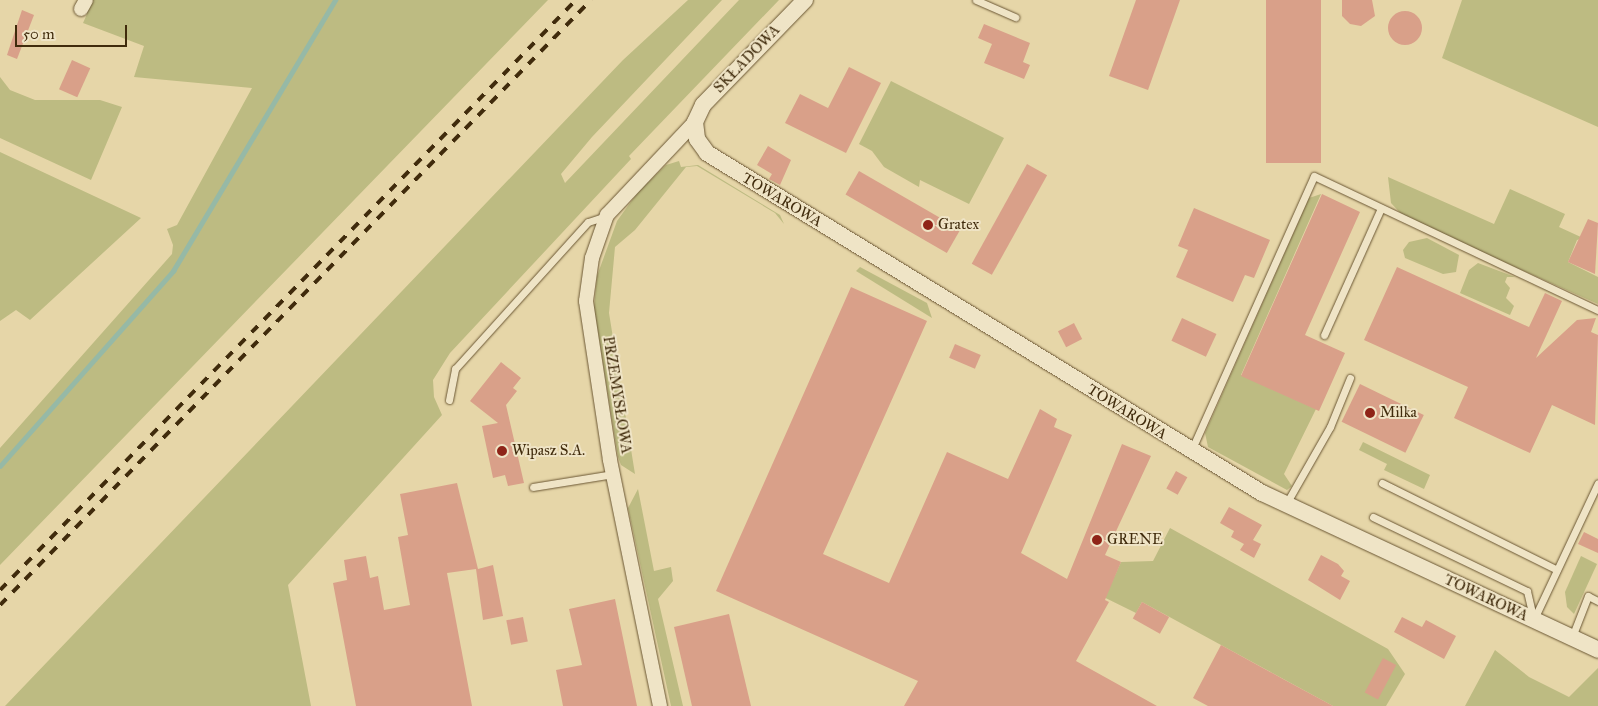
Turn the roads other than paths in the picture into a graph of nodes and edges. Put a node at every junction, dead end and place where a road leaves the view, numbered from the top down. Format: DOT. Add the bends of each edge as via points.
graph roads {
  1 [pos="804,0"];
  2 [pos="976,0"];
  3 [pos="1015,17"];
  4 [pos="695,122"];
  5 [pos="1381,208"];
  6 [pos="607,215"];
  7 [pos="1598,310"];
  8 [pos="1324,334"];
  9 [pos="1350,378"];
  10 [pos="449,400"];
  11 [pos="1191,451"];
  12 [pos="613,474"];
  13 [pos="1382,483"];
  14 [pos="1598,483"];
  15 [pos="533,487"];
  16 [pos="1286,504"];
  17 [pos="1373,517"];
  18 [pos="1557,570"];
  19 [pos="1598,601"];
  20 [pos="1534,620"];
  21 [pos="1572,638"];
  22 [pos="1598,650"];
  23 [pos="660,706"];
  1 -- 4 [label="street, SKŁADOWA" via="704,105"];
  2 -- 3 [label="lane"];
  4 -- 6 [label="street, PRZEMYSŁOWA"];
  4 -- 11 [label="street, TOWAROWA" via="697,139 707,153 723,164"];
  5 -- 7 [label="lane"];
  5 -- 8 [label="lane"];
  5 -- 11 [label="lane" via="1314,176"];
  6 -- 10 [label="lane" via="588,222 455,370"];
  6 -- 12 [label="street, PRZEMYSŁOWA" via="592,258 586,301"];
  9 -- 16 [label="lane" via="1330,427"];
  11 -- 16 [label="street, TOWAROWA"];
  12 -- 15 [label="lane"];
  12 -- 23 [label="street, PRZEMYSŁOWA"];
  13 -- 18 [label="lane"];
  14 -- 18 [label="lane"];
  16 -- 20 [label="street, TOWAROWA"];
  17 -- 20 [label="lane" via="1527,591"];
  18 -- 20 [label="lane"];
  19 -- 21 [label="lane" via="1588,596"];
  20 -- 21 [label="street, TOWAROWA"];
  21 -- 22 [label="street, TOWAROWA"];
}
